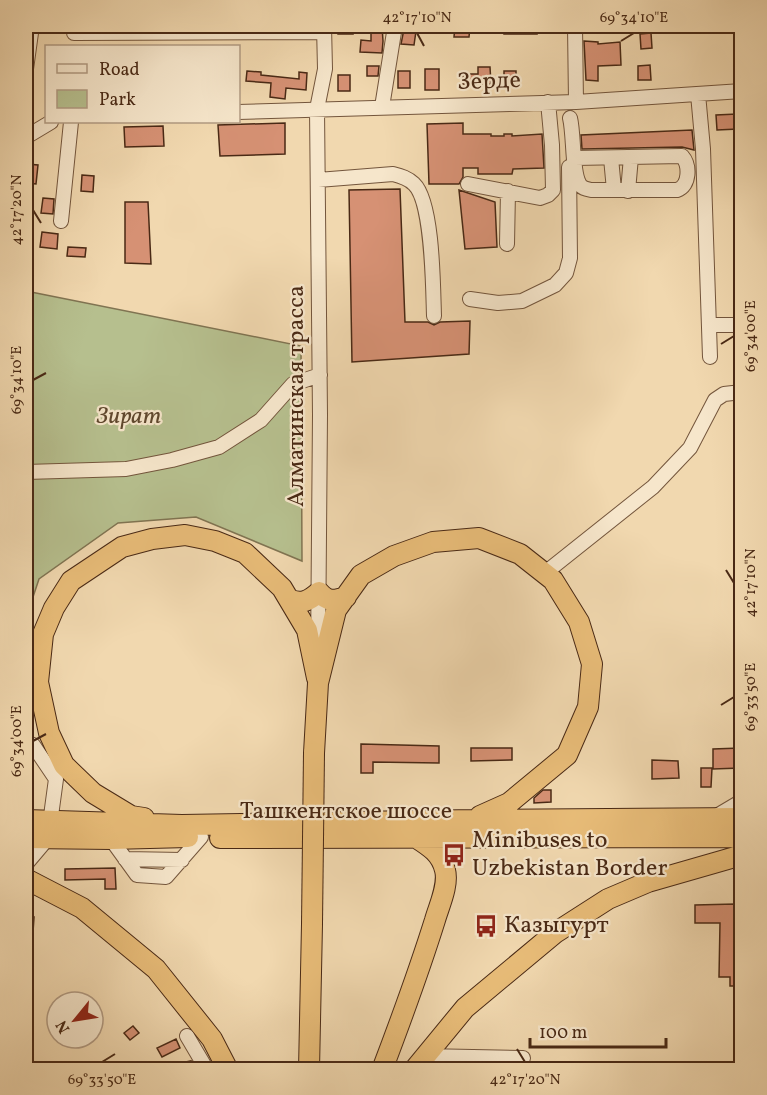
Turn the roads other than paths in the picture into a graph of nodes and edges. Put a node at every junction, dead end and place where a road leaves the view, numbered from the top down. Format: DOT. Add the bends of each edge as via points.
graph roads {
  1 [pos="395,26"];
  2 [pos="574,26"];
  3 [pos="324,28"];
  4 [pos="31,33"];
  5 [pos="73,35"];
  6 [pos="26,69"];
  7 [pos="741,92"];
  8 [pos="698,94"];
  9 [pos="741,100"];
  10 [pos="548,102"];
  11 [pos="573,102"];
  12 [pos="382,107"];
  13 [pos="317,110"];
  14 [pos="240,112"];
  15 [pos="570,118"];
  16 [pos="49,123"];
  17 [pos="71,123"];
  18 [pos="26,136"];
  19 [pos="631,157"];
  20 [pos="575,158"];
  21 [pos="611,158"];
  22 [pos="741,172"];
  23 [pos="318,180"];
  24 [pos="468,184"];
  25 [pos="508,191"];
  26 [pos="621,191"];
  27 [pos="61,221"];
  28 [pos="741,233"];
  29 [pos="507,244"];
  30 [pos="741,254"];
  31 [pos="470,299"];
  32 [pos="434,316"];
  33 [pos="709,325"];
  34 [pos="741,325"];
  35 [pos="710,357"];
  36 [pos="320,375"];
  37 [pos="741,392"];
  38 [pos="26,472"];
  39 [pos="545,573"];
  40 [pos="319,592"];
  41 [pos="346,597"];
  42 [pos="289,599"];
  43 [pos="318,683"];
  44 [pos="26,743"];
  45 [pos="741,801"];
  46 [pos="741,818"];
  47 [pos="26,820"];
  48 [pos="473,820"];
  49 [pos="182,825"];
  50 [pos="713,828"];
  51 [pos="49,830"];
  52 [pos="408,832"];
  53 [pos="202,833"];
  54 [pos="741,837"];
  55 [pos="26,838"];
  56 [pos="111,839"];
  57 [pos="741,855"];
  58 [pos="26,864"];
  59 [pos="26,879"];
  60 [pos="187,1036"];
  61 [pos="523,1058"];
  62 [pos="418,1063"];
  63 [pos="207,1070"];
  64 [pos="228,1070"];
  65 [pos="309,1070"];
  66 [pos="382,1070"];
  1 -- 12 [label="street"];
  2 -- 11 [label="street"];
  3 -- 5 [label="street"];
  3 -- 13 [label="street, Алматинская трасса" via="325,69"];
  4 -- 6 [label="street"];
  7 -- 8 [label="street, Зерде"];
  7 -- 9 [label="street"];
  8 -- 11 [label="street, Зерде"];
  8 -- 33 [label="street"];
  10 -- 11 [label="street, Зерде"];
  10 -- 12 [label="street, Зерде"];
  10 -- 25 [label="street" via="553,190 540,198"];
  11 -- 15 [label="street"];
  12 -- 13 [label="street, Зерде"];
  13 -- 14 [label="street, Зерде"];
  13 -- 23 [label="street, Алматинская трасса"];
  15 -- 20 [label="street"];
  15 -- 31 [label="street" via="570,258 566,273 555,285 522,301"];
  16 -- 18 [label="street"];
  17 -- 27 [label="street"];
  19 -- 21 [label="street"];
  19 -- 26 [label="street"];
  19 -- 26 [label="street" via="682,156 687,169 686,185 677,190"];
  20 -- 21 [label="street"];
  20 -- 26 [label="street" via="583,188"];
  21 -- 26 [label="street"];
  22 -- 28 [label="street"];
  23 -- 32 [label="street" via="393,174 416,185 426,216"];
  23 -- 36 [label="street, Алматинская трасса"];
  24 -- 25 [label="street"];
  25 -- 29 [label="street"];
  28 -- 30 [label="street"];
  33 -- 34 [label="street"];
  33 -- 35 [label="street"];
  36 -- 38 [label="street" via="293,384 261,420 219,447 126,469"];
  36 -- 40 [label="street, Алматинская трасса"];
  37 -- 39 [label="street" via="724,394 715,400 690,448 653,488"];
  39 -- 41 [label="highway" via="520,554 479,538 433,542 394,556 361,574"];
  39 -- 48 [label="highway" via="579,622 592,664 588,707 567,755 509,803"];
  40 -- 41 [label="highway" via="332,601"];
  40 -- 42 [label="highway" via="304,602"];
  40 -- 43 [label="street, Алматинская трасса"];
  41 -- 43 [label="highway" via="336,610"];
  42 -- 43 [label="highway" via="307,630"];
  42 -- 49 [label="highway" via="245,553 215,540 185,535 122,547 71,580 54,608 43,634 38,682 49,733 64,765 93,793 131,816"];
  43 -- 65 [label="highway, bridge"];
  44 -- 51 [label="street" via="33,745 56,778"];
  45 -- 50 [label="street"];
  46 -- 50 [label="highway"];
  47 -- 51 [label="highway"];
  48 -- 50 [label="highway"];
  48 -- 52 [label="highway"];
  49 -- 51 [label="highway"];
  49 -- 53 [label="highway"];
  50 -- 52 [label="highway, Ташкентское шоссе"];
  50 -- 54 [label="highway, Ташкентское шоссе"];
  51 -- 55 [label="highway"];
  51 -- 56 [label="highway"];
  51 -- 58 [label="street"];
  52 -- 53 [label="highway, Ташкентское шоссе"];
  52 -- 66 [label="highway" via="441,858 446,877 425,951"];
  53 -- 56 [label="highway"];
  53 -- 56 [label="street" via="182,860 125,859"];
  57 -- 62 [label="highway" via="648,882 608,899 555,933 465,1008"];
  59 -- 64 [label="highway" via="82,908 156,969 212,1039"];
  60 -- 63 [label="street"];
  61 -- 62 [label="street"];
}
